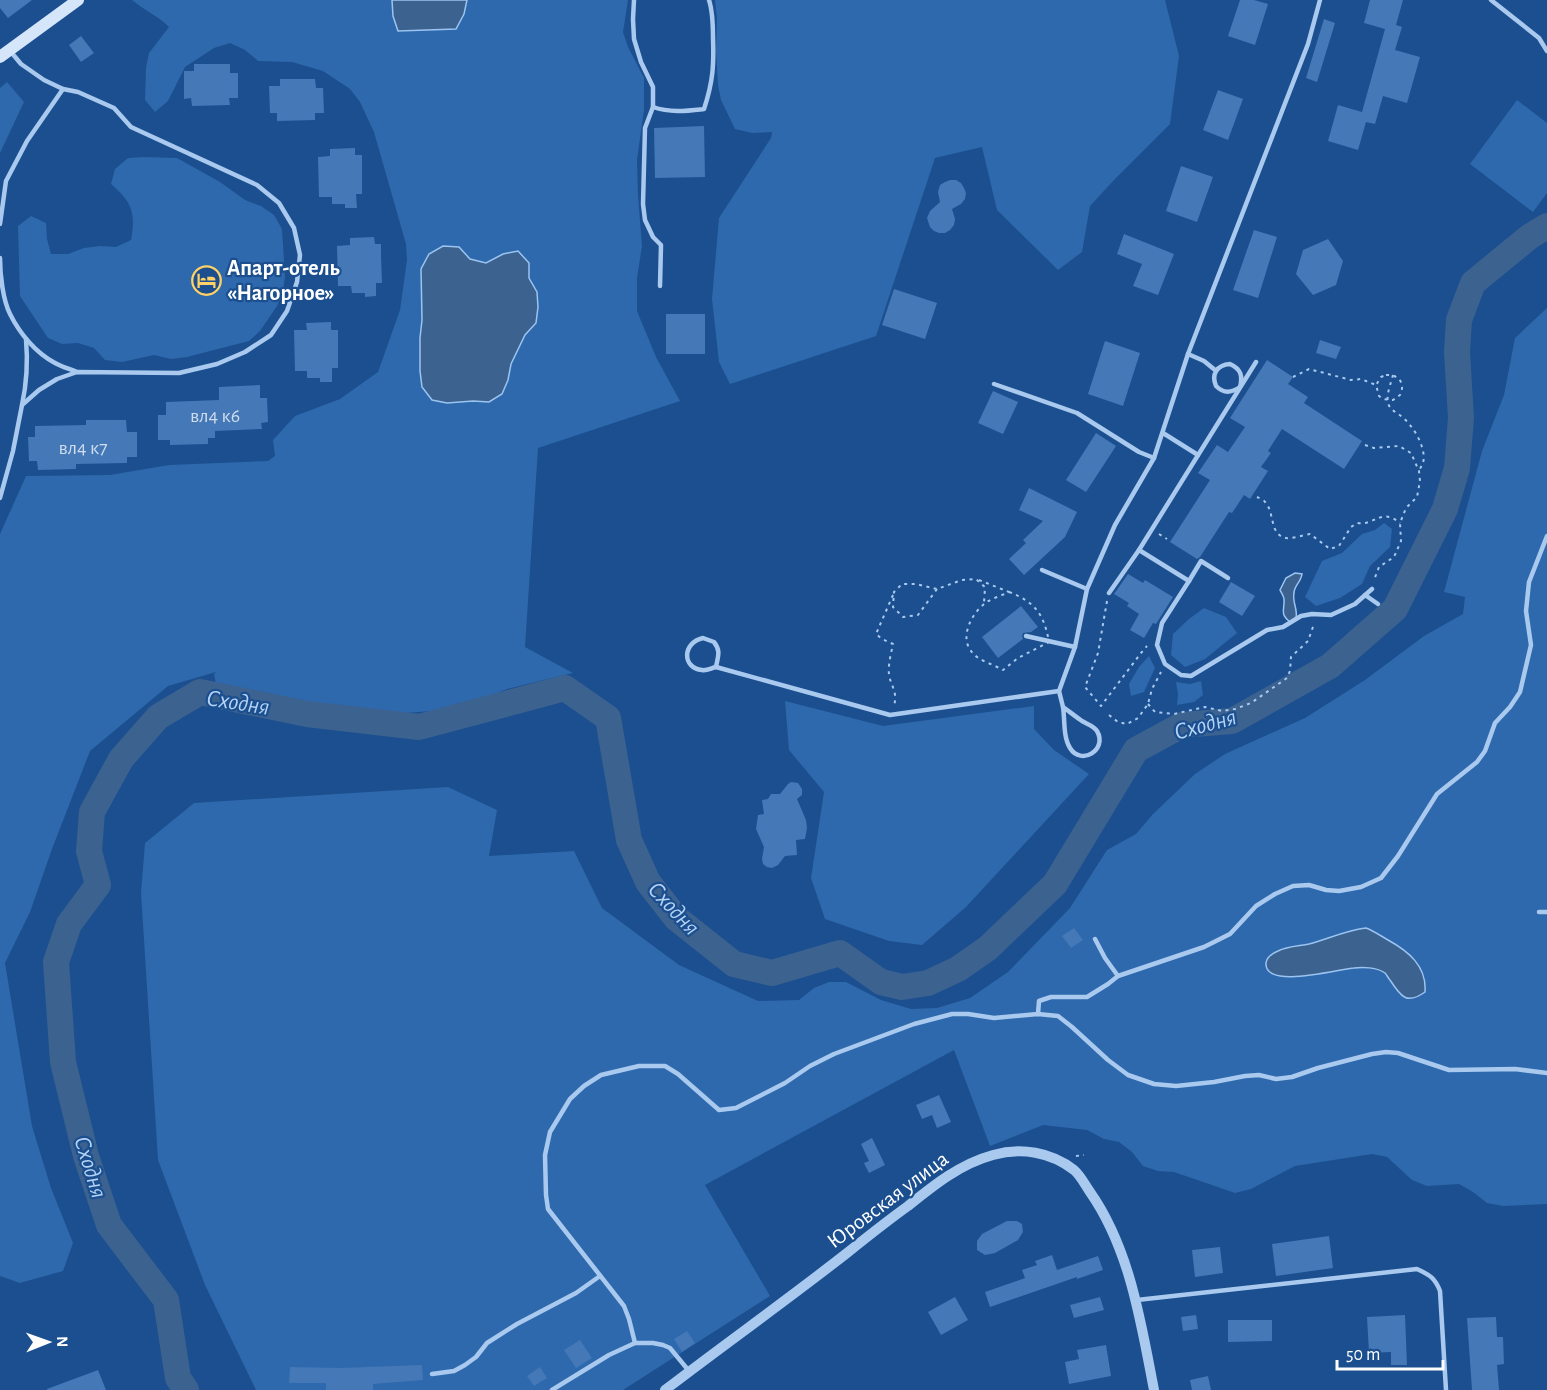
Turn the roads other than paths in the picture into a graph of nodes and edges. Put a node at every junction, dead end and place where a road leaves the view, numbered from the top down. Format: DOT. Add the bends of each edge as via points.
graph roads {
  1 [pos="78,0"];
  2 [pos="634,0"];
  3 [pos="709,0"];
  4 [pos="1320,0"];
  5 [pos="1491,0"];
  6 [pos="1547,51"];
  7 [pos="5,53"];
  8 [pos="63,89"];
  9 [pos="653,108"];
  10 [pos="0,224"];
  11 [pos="0,258"];
  12 [pos="660,286"];
  13 [pos="26,339"];
  14 [pos="1188,354"];
  15 [pos="1256,362"];
  16 [pos="1215,370"];
  17 [pos="77,372"];
  18 [pos="994,384"];
  19 [pos="1240,387"];
  20 [pos="22,405"];
  21 [pos="1163,433"];
  22 [pos="1198,455"];
  23 [pos="1154,458"];
  24 [pos="0,498"];
  25 [pos="1547,536"];
  26 [pos="1139,549"];
  27 [pos="1042,570"];
  28 [pos="1228,578"];
  29 [pos="1189,581"];
  30 [pos="1087,589"];
  31 [pos="1372,589"];
  32 [pos="1109,593"];
  33 [pos="1365,595"];
  34 [pos="1378,604"];
  35 [pos="1026,636"];
  36 [pos="1075,647"];
  37 [pos="716,667"];
  38 [pos="1059,691"];
  39 [pos="1064,707"];
  40 [pos="1539,912"];
  41 [pos="1547,912"];
  42 [pos="1095,939"];
  43 [pos="1118,976"];
  44 [pos="1038,1014"];
  45 [pos="1547,1074"];
  46 [pos="600,1276"];
  47 [pos="1135,1300"];
  48 [pos="635,1343"];
  49 [pos="689,1371"];
  50 [pos="432,1374"];
  51 [pos="552,1390"];
  52 [pos="665,1390"];
  53 [pos="1154,1390"];
  54 [pos="1446,1390"];
  1 -- 7 [label="main road"];
  2 -- 9 [label="lane" via="634,39 653,87"];
  3 -- 9 [label="lane" via="714,67 704,109 666,112"];
  4 -- 14 [label="lane" via="1308,44"];
  5 -- 6 [label="lane" via="1539,39"];
  7 -- 8 [label="lane"];
  8 -- 10 [label="lane" via="27,141 6,181"];
  8 -- 17 [label="lane" via="114,108 131,127 257,185 279,204 294,228 300,255 297,282 287,311 271,335 244,352 217,364 179,373"];
  9 -- 12 [label="lane" via="645,128 643,204 645,220 661,245"];
  11 -- 13 [label="lane" via="0,276 10,313"];
  13 -- 17 [label="lane" via="56,364"];
  13 -- 20 [label="lane" via="27,381"];
  14 -- 16 [label="lane"];
  14 -- 21 [label="lane"];
  15 -- 19 [label="lane"];
  16 -- 19 [label="lane" via="1214,381 1220,390 1230,392"];
  16 -- 19 [label="lane" via="1225,364 1236,367 1242,376"];
  17 -- 20 [label="lane" via="57,379"];
  18 -- 23 [label="lane" via="1077,413"];
  19 -- 22 [label="lane"];
  20 -- 24 [label="lane"];
  21 -- 22 [label="lane"];
  21 -- 23 [label="lane"];
  22 -- 26 [label="lane"];
  23 -- 30 [label="lane" via="1115,525"];
  25 -- 43 [label="lane" via="1529,582 1526,611 1531,645 1520,692 1496,723 1477,762 1437,794 1381,878 1339,891 1293,886 1257,906 1230,934 1204,947"];
  26 -- 29 [label="lane"];
  26 -- 32 [label="lane"];
  27 -- 30 [label="lane"];
  28 -- 29 [label="lane" via="1201,561"];
  29 -- 33 [label="lane" via="1162,623 1157,645 1165,664 1181,675 1191,676 1267,630 1283,627 1301,616 1330,615"];
  30 -- 36 [label="lane"];
  31 -- 33 [label="lane"];
  33 -- 34 [label="lane"];
  35 -- 36 [label="lane"];
  36 -- 38 [label="lane"];
  37 -- 37 [label="lane" via="719,652 714,642 703,638 690,644 687,657 694,668"];
  37 -- 38 [label="lane" via="890,715"];
  38 -- 39 [label="lane"];
  39 -- 39 [label="lane" via="1071,750 1081,756 1093,754 1100,744 1098,732"];
  40 -- 41 [label="lane"];
  42 -- 43 [label="lane"];
  43 -- 44 [label="lane" via="1088,998 1051,997 1039,1001"];
  44 -- 45 [label="lane" via="1058,1016 1128,1075 1154,1084 1176,1086 1259,1075 1292,1077 1386,1052 1449,1070 1515,1069"];
  44 -- 46 [label="lane" via="994,1018 952,1014 914,1024 834,1054 736,1108 719,1110 665,1066 639,1066 601,1075 570,1099 550,1132 544,1155 548,1209"];
  46 -- 48 [label="lane" via="624,1306"];
  46 -- 50 [label="lane" via="487,1343 465,1365"];
  47 -- 49 [label="street, Юровская улица" via="1110,1224 1076,1172 1044,1154 1011,1151 969,1163 941,1179"];
  47 -- 53 [label="street, Юровская улица"];
  47 -- 54 [label="lane" via="1417,1269 1436,1281 1440,1291"];
  48 -- 49 [label="lane" via="670,1348"];
  48 -- 51 [label="lane" via="609,1354"];
  49 -- 52 [label="street, Юровская улица"];
}
